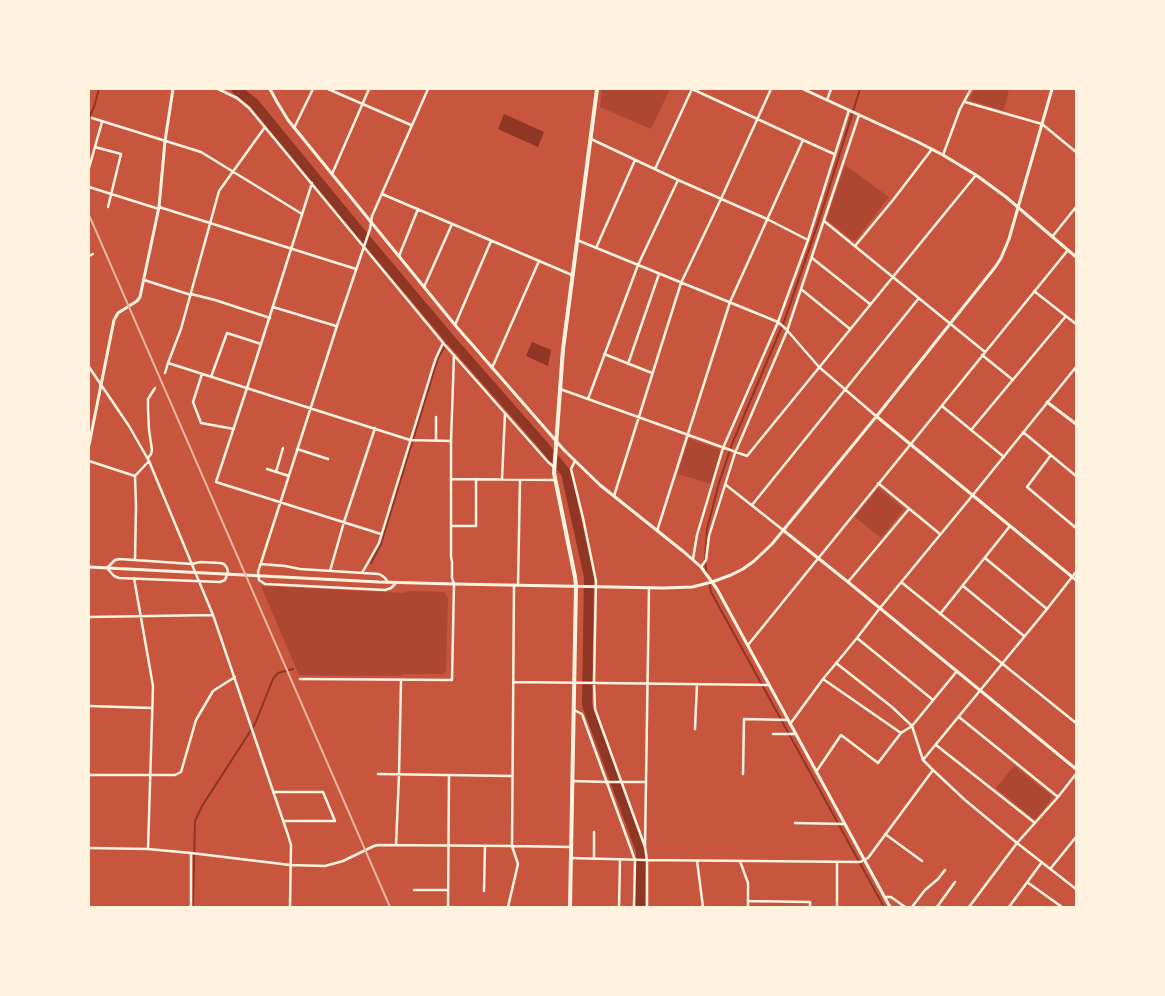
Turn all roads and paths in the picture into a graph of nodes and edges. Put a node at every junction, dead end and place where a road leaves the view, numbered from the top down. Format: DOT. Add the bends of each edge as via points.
graph roads {
  1 [pos="172,89"];
  2 [pos="218,89"];
  3 [pos="270,89"];
  4 [pos="313,89"];
  5 [pos="328,89"];
  6 [pos="369,89"];
  7 [pos="428,89"];
  8 [pos="597,89"];
  9 [pos="692,89"];
  10 [pos="770,89"];
  11 [pos="803,89"];
  12 [pos="831,89"];
  13 [pos="972,89"];
  14 [pos="1052,89"];
  15 [pos="827,100"];
  16 [pos="965,102"];
  17 [pos="362,103"];
  18 [pos="850,110"];
  19 [pos="859,114"];
  20 [pos="92,118"];
  21 [pos="757,119"];
  22 [pos="102,122"];
  23 [pos="1042,124"];
  24 [pos="412,126"];
  25 [pos="265,127"];
  26 [pos="294,128"];
  27 [pos="590,139"];
  28 [pos="803,140"];
  29 [pos="165,141"];
  30 [pos="95,147"];
  31 [pos="932,149"];
  32 [pos="1076,152"];
  33 [pos="834,154"];
  34 [pos="943,155"];
  35 [pos="635,160"];
  36 [pos="89,168"];
  37 [pos="655,169"];
  38 [pos="233,172"];
  39 [pos="332,174"];
  40 [pos="976,175"];
  41 [pos="678,180"];
  42 [pos="312,183"];
  43 [pos="89,187"];
  44 [pos="112,194"];
  45 [pos="382,194"];
  46 [pos="721,199"];
  47 [pos="108,207"];
  48 [pos="1076,207"];
  49 [pos="159,208"];
  50 [pos="1018,208"];
  51 [pos="418,210"];
  52 [pos="302,214"];
  53 [pos="767,219"];
  54 [pos="824,221"];
  55 [pos="371,222"];
  56 [pos="210,223"];
  57 [pos="452,224"];
  58 [pos="1052,237"];
  59 [pos="491,240"];
  60 [pos="577,240"];
  61 [pos="808,240"];
  62 [pos="364,246"];
  63 [pos="855,246"];
  64 [pos="292,248"];
  65 [pos="596,248"];
  66 [pos="1068,250"];
  67 [pos="93,254"];
  68 [pos="89,256"];
  69 [pos="398,256"];
  70 [pos="1076,257"];
  71 [pos="812,258"];
  72 [pos="539,261"];
  73 [pos="638,266"];
  74 [pos="356,269"];
  75 [pos="659,274"];
  76 [pos="572,275"];
  77 [pos="893,277"];
  78 [pos="144,280"];
  79 [pos="681,283"];
  80 [pos="424,288"];
  81 [pos="801,289"];
  82 [pos="1034,291"];
  83 [pos="191,294"];
  84 [pos="919,298"];
  85 [pos="730,302"];
  86 [pos="870,304"];
  87 [pos="273,306"];
  88 [pos="1066,316"];
  89 [pos="270,318"];
  90 [pos="779,323"];
  91 [pos="950,324"];
  92 [pos="1076,324"];
  93 [pos="455,325"];
  94 [pos="337,326"];
  95 [pos="850,329"];
  96 [pos="787,330"];
  97 [pos="261,344"];
  98 [pos="444,344"];
  99 [pos="984,353"];
  100 [pos="604,354"];
  101 [pos="454,355"];
  102 [pos="168,363"];
  103 [pos="628,364"];
  104 [pos="89,367"];
  105 [pos="818,367"];
  106 [pos="1076,367"];
  107 [pos="492,368"];
  108 [pos="164,373"];
  109 [pos="202,374"];
  110 [pos="652,374"];
  111 [pos="211,377"];
  112 [pos="1013,380"];
  113 [pos="101,386"];
  114 [pos="155,388"];
  115 [pos="247,388"];
  116 [pos="560,389"];
  117 [pos="846,389"];
  118 [pos="588,399"];
  119 [pos="1047,402"];
  120 [pos="942,406"];
  121 [pos="311,408"];
  122 [pos="505,413"];
  123 [pos="876,416"];
  124 [pos="436,417"];
  125 [pos="639,417"];
  126 [pos="1076,424"];
  127 [pos="375,428"];
  128 [pos="234,429"];
  129 [pos="971,430"];
  130 [pos="90,431"];
  131 [pos="1023,432"];
  132 [pos="688,435"];
  133 [pos="412,440"];
  134 [pos="436,440"];
  135 [pos="451,441"];
  136 [pos="556,441"];
  137 [pos="910,444"];
  138 [pos="89,445"];
  139 [pos="283,448"];
  140 [pos="297,449"];
  141 [pos="725,449"];
  142 [pos="734,452"];
  143 [pos="1051,455"];
  144 [pos="1004,457"];
  145 [pos="328,459"];
  146 [pos="148,460"];
  147 [pos="89,461"];
  148 [pos="574,461"];
  149 [pos="554,468"];
  150 [pos="267,469"];
  151 [pos="276,472"];
  152 [pos="135,476"];
  153 [pos="289,476"];
  154 [pos="1076,476"];
  155 [pos="451,479"];
  156 [pos="476,479"];
  157 [pos="502,479"];
  158 [pos="520,480"];
  159 [pos="555,480"];
  160 [pos="878,483"];
  161 [pos="726,485"];
  162 [pos="614,496"];
  163 [pos="972,496"];
  164 [pos="280,502"];
  165 [pos="752,505"];
  166 [pos="909,509"];
  167 [pos="344,522"];
  168 [pos="451,526"];
  169 [pos="1010,526"];
  170 [pos="1076,528"];
  171 [pos="783,530"];
  172 [pos="657,531"];
  173 [pos="381,534"];
  174 [pos="940,534"];
  175 [pos="818,558"];
  176 [pos="985,558"];
  177 [pos="693,559"];
  178 [pos="135,560"];
  179 [pos="192,564"];
  180 [pos="261,564"];
  181 [pos="89,567"];
  182 [pos="107,568"];
  183 [pos="701,568"];
  184 [pos="330,571"];
  185 [pos="1076,572"];
  186 [pos="362,573"];
  187 [pos="1072,577"];
  188 [pos="134,578"];
  189 [pos="1076,580"];
  190 [pos="199,581"];
  191 [pos="388,582"];
  192 [pos="397,582"];
  193 [pos="712,582"];
  194 [pos="848,582"];
  195 [pos="901,582"];
  196 [pos="454,584"];
  197 [pos="516,585"];
  198 [pos="576,586"];
  199 [pos="963,586"];
  200 [pos="595,587"];
  201 [pos="649,588"];
  202 [pos="880,608"];
  203 [pos="1047,609"];
  204 [pos="940,614"];
  205 [pos="213,615"];
  206 [pos="140,616"];
  207 [pos="89,617"];
  208 [pos="1024,636"];
  209 [pos="857,638"];
  210 [pos="747,646"];
  211 [pos="836,663"];
  212 [pos="1002,663"];
  213 [pos="957,671"];
  214 [pos="235,677"];
  215 [pos="300,678"];
  216 [pos="823,679"];
  217 [pos="401,680"];
  218 [pos="514,682"];
  219 [pos="574,682"];
  220 [pos="594,683"];
  221 [pos="648,684"];
  222 [pos="697,684"];
  223 [pos="769,686"];
  224 [pos="981,690"];
  225 [pos="933,700"];
  226 [pos="89,706"];
  227 [pos="152,708"];
  228 [pos="574,710"];
  229 [pos="959,717"];
  230 [pos="789,722"];
  231 [pos="1076,723"];
  232 [pos="912,726"];
  233 [pos="695,729"];
  234 [pos="901,733"];
  235 [pos="773,734"];
  236 [pos="796,734"];
  237 [pos="936,745"];
  238 [pos="923,760"];
  239 [pos="1076,768"];
  240 [pos="933,770"];
  241 [pos="816,772"];
  242 [pos="378,774"];
  243 [pos="743,774"];
  244 [pos="1076,774"];
  245 [pos="89,775"];
  246 [pos="150,775"];
  247 [pos="399,775"];
  248 [pos="449,776"];
  249 [pos="512,776"];
  250 [pos="572,781"];
  251 [pos="608,782"];
  252 [pos="622,782"];
  253 [pos="646,782"];
  254 [pos="274,792"];
  255 [pos="1058,797"];
  256 [pos="284,821"];
  257 [pos="795,823"];
  258 [pos="1035,823"];
  259 [pos="844,824"];
  260 [pos="594,832"];
  261 [pos="885,834"];
  262 [pos="1076,837"];
  263 [pos="1017,844"];
  264 [pos="396,845"];
  265 [pos="448,846"];
  266 [pos="485,846"];
  267 [pos="512,846"];
  268 [pos="571,847"];
  269 [pos="645,847"];
  270 [pos="89,848"];
  271 [pos="148,849"];
  272 [pos="191,853"];
  273 [pos="571,858"];
  274 [pos="594,859"];
  275 [pos="620,860"];
  276 [pos="635,860"];
  277 [pos="647,860"];
  278 [pos="697,861"];
  279 [pos="740,861"];
  280 [pos="865,861"];
  281 [pos="922,861"];
  282 [pos="837,862"];
  283 [pos="1042,862"];
  284 [pos="290,865"];
  285 [pos="1051,868"];
  286 [pos="945,870"];
  287 [pos="955,882"];
  288 [pos="1027,882"];
  289 [pos="1076,889"];
  290 [pos="414,890"];
  291 [pos="448,890"];
  292 [pos="484,891"];
  293 [pos="884,897"];
  294 [pos="748,901"];
  295 [pos="787,902"];
  296 [pos="191,907"];
  297 [pos="290,907"];
  298 [pos="448,907"];
  299 [pos="508,907"];
  300 [pos="570,907"];
  301 [pos="619,907"];
  302 [pos="634,907"];
  303 [pos="647,907"];
  304 [pos="703,907"];
  305 [pos="748,907"];
  306 [pos="787,907"];
  307 [pos="810,907"];
  308 [pos="837,907"];
  309 [pos="890,907"];
  310 [pos="905,907"];
  311 [pos="912,907"];
  312 [pos="936,907"];
  313 [pos="969,907"];
  314 [pos="1009,907"];
  315 [pos="1062,907"];
  1 -- 29 [label="street"];
  2 -- 25 [label="street" via="243,103"];
  3 -- 26 [label="street"];
  4 -- 26 [label="street"];
  5 -- 17 [label="street"];
  6 -- 17 [label="street"];
  7 -- 24 [label="street"];
  8 -- 27 [label="main road"];
  9 -- 21 [label="street"];
  9 -- 37 [label="street"];
  10 -- 21 [label="street"];
  11 -- 15 [label="street"];
  12 -- 15 [label="street"];
  13 -- 16 [label="street"];
  14 -- 23 [label="street"];
  15 -- 18 [label="street"];
  16 -- 23 [label="street"];
  16 -- 34 [label="street"];
  17 -- 24 [label="street"];
  17 -- 39 [label="street"];
  18 -- 19 [label="street"];
  18 -- 33 [label="street"];
  19 -- 31 [label="street"];
  19 -- 54 [label="street"];
  20 -- 22 [label="street"];
  21 -- 28 [label="street"];
  21 -- 46 [label="street"];
  22 -- 29 [label="street"];
  22 -- 30 [label="street"];
  23 -- 32 [label="street"];
  23 -- 50 [label="street"];
  24 -- 45 [label="street"];
  25 -- 38 [label="street"];
  25 -- 42 [label="street"];
  26 -- 39 [label="street"];
  27 -- 35 [label="street"];
  27 -- 60 [label="main road"];
  28 -- 33 [label="street"];
  28 -- 53 [label="street"];
  29 -- 38 [label="street" via="201,152"];
  29 -- 49 [label="street"];
  30 -- 36 [label="street"];
  30 -- 44 [label="street" via="121,154"];
  31 -- 34 [label="street"];
  31 -- 63 [label="street"];
  33 -- 61 [label="street"];
  34 -- 40 [label="street"];
  35 -- 37 [label="street"];
  35 -- 65 [label="street"];
  37 -- 41 [label="street"];
  38 -- 52 [label="street"];
  38 -- 56 [label="street" via="219,191"];
  39 -- 55 [label="street"];
  40 -- 50 [label="street"];
  40 -- 77 [label="street"];
  41 -- 46 [label="street"];
  41 -- 73 [label="street"];
  42 -- 52 [label="street"];
  42 -- 62 [label="street"];
  43 -- 44 [label="street"];
  44 -- 47 [label="street"];
  44 -- 49 [label="street"];
  45 -- 51 [label="street"];
  45 -- 55 [label="street"];
  46 -- 53 [label="street"];
  46 -- 79 [label="street"];
  48 -- 58 [label="street"];
  49 -- 56 [label="street"];
  49 -- 78 [label="street"];
  50 -- 58 [label="street"];
  50 -- 91 [label="street" via="1001,258"];
  51 -- 57 [label="street"];
  51 -- 69 [label="street"];
  52 -- 64 [label="street"];
  53 -- 61 [label="street"];
  53 -- 85 [label="street"];
  54 -- 63 [label="street"];
  54 -- 71 [label="street"];
  55 -- 62 [label="street"];
  55 -- 69 [label="street"];
  56 -- 64 [label="street"];
  56 -- 83 [label="street"];
  57 -- 59 [label="street"];
  57 -- 80 [label="street"];
  58 -- 66 [label="street"];
  59 -- 72 [label="street"];
  59 -- 93 [label="street"];
  60 -- 65 [label="street"];
  60 -- 76 [label="main road"];
  61 -- 90 [label="street"];
  62 -- 74 [label="street"];
  62 -- 98 [label="street"];
  63 -- 77 [label="street"];
  64 -- 74 [label="street"];
  64 -- 87 [label="street"];
  65 -- 73 [label="street"];
  66 -- 70 [label="street"];
  66 -- 82 [label="street"];
  67 -- 68 [label="street"];
  69 -- 80 [label="street"];
  71 -- 81 [label="street"];
  71 -- 86 [label="street"];
  72 -- 76 [label="street"];
  72 -- 107 [label="street"];
  73 -- 75 [label="street"];
  73 -- 100 [label="street"];
  74 -- 94 [label="street"];
  75 -- 79 [label="street"];
  75 -- 103 [label="street"];
  76 -- 116 [label="main road"];
  77 -- 84 [label="street"];
  77 -- 86 [label="street"];
  78 -- 83 [label="street"];
  78 -- 113 [label="street" via="137,301 121,310 114,320"];
  79 -- 85 [label="street"];
  79 -- 110 [label="street"];
  80 -- 93 [label="street"];
  81 -- 95 [label="street"];
  81 -- 96 [label="street"];
  82 -- 88 [label="street"];
  82 -- 99 [label="street"];
  83 -- 89 [label="street"];
  83 -- 102 [label="street" via="182,330"];
  84 -- 91 [label="street"];
  84 -- 117 [label="street"];
  85 -- 90 [label="street"];
  85 -- 132 [label="street"];
  86 -- 95 [label="street"];
  87 -- 89 [label="street"];
  87 -- 94 [label="street"];
  88 -- 92 [label="street"];
  88 -- 112 [label="street"];
  89 -- 97 [label="street"];
  90 -- 96 [label="street"];
  90 -- 141 [label="street"];
  91 -- 99 [label="street"];
  91 -- 123 [label="street"];
  93 -- 107 [label="street"];
  94 -- 121 [label="street"];
  95 -- 105 [label="street"];
  96 -- 105 [label="street"];
  96 -- 142 [label="street"];
  97 -- 111 [label="street" via="227,333"];
  97 -- 115 [label="street"];
  98 -- 101 [label="street"];
  98 -- 133 [label="street" via="436,358"];
  99 -- 112 [label="street"];
  99 -- 120 [label="street"];
  100 -- 103 [label="street"];
  100 -- 118 [label="street"];
  101 -- 122 [label="street"];
  101 -- 135 [label="street"];
  102 -- 108 [label="street"];
  102 -- 109 [label="street"];
  103 -- 110 [label="street"];
  104 -- 113 [label="street"];
  105 -- 117 [label="street"];
  105 -- 142 [label="street" via="747,456"];
  106 -- 119 [label="street"];
  107 -- 136 [label="street"];
  109 -- 111 [label="street"];
  109 -- 128 [label="street" via="192,402 201,423"];
  110 -- 125 [label="street"];
  111 -- 115 [label="street"];
  112 -- 129 [label="street"];
  113 -- 130 [label="street"];
  113 -- 146 [label="street"];
  114 -- 146 [label="street" via="148,399 152,454"];
  115 -- 121 [label="street"];
  115 -- 128 [label="street"];
  116 -- 118 [label="street"];
  116 -- 136 [label="main road"];
  117 -- 123 [label="street"];
  117 -- 165 [label="street"];
  118 -- 125 [label="street"];
  119 -- 126 [label="street"];
  119 -- 131 [label="street"];
  120 -- 129 [label="street"];
  120 -- 137 [label="street"];
  121 -- 127 [label="street"];
  121 -- 140 [label="street"];
  122 -- 149 [label="street"];
  122 -- 157 [label="street"];
  123 -- 137 [label="street"];
  123 -- 171 [label="street"];
  124 -- 134 [label="street"];
  125 -- 132 [label="street"];
  125 -- 162 [label="street"];
  127 -- 133 [label="street"];
  127 -- 167 [label="street"];
  128 -- 164 [label="street" via="216,482"];
  129 -- 144 [label="street"];
  130 -- 138 [label="street"];
  131 -- 143 [label="street"];
  131 -- 144 [label="street"];
  132 -- 141 [label="street"];
  132 -- 172 [label="street"];
  133 -- 134 [label="street"];
  133 -- 173 [label="street"];
  134 -- 135 [label="street"];
  135 -- 155 [label="street"];
  136 -- 148 [label="street"];
  136 -- 149 [label="main road"];
  137 -- 160 [label="street"];
  137 -- 163 [label="street"];
  139 -- 151 [label="street"];
  140 -- 145 [label="street"];
  140 -- 153 [label="street"];
  141 -- 142 [label="street"];
  141 -- 177 [label="street" via="695,543"];
  142 -- 161 [label="street"];
  143 -- 154 [label="street"];
  143 -- 170 [label="street" via="1027,487"];
  144 -- 163 [label="street"];
  146 -- 152 [label="street"];
  146 -- 179 [label="street"];
  147 -- 152 [label="street"];
  148 -- 162 [label="street"];
  148 -- 200 [label="street" via="571,469"];
  149 -- 159 [label="main road"];
  150 -- 151 [label="street"];
  151 -- 153 [label="street"];
  152 -- 178 [label="street"];
  153 -- 164 [label="street"];
  155 -- 156 [label="street"];
  155 -- 168 [label="street"];
  156 -- 157 [label="street"];
  156 -- 168 [label="street" via="476,526"];
  157 -- 158 [label="street"];
  158 -- 159 [label="street"];
  158 -- 197 [label="street"];
  159 -- 198 [label="main road"];
  160 -- 166 [label="street"];
  160 -- 175 [label="street"];
  161 -- 165 [label="street"];
  161 -- 183 [label="street"];
  162 -- 172 [label="street"];
  163 -- 169 [label="street"];
  163 -- 174 [label="street"];
  164 -- 167 [label="street"];
  164 -- 180 [label="street"];
  165 -- 171 [label="street"];
  166 -- 174 [label="street"];
  166 -- 194 [label="street"];
  167 -- 173 [label="street"];
  167 -- 184 [label="street"];
  168 -- 196 [label="street"];
  169 -- 176 [label="street"];
  169 -- 187 [label="street"];
  171 -- 175 [label="street"];
  171 -- 193 [label="street" via="748,565"];
  172 -- 177 [label="street"];
  173 -- 186 [label="street"];
  174 -- 195 [label="street"];
  175 -- 194 [label="street"];
  175 -- 210 [label="street"];
  176 -- 199 [label="street"];
  176 -- 203 [label="street"];
  177 -- 183 [label="street"];
  178 -- 179 [label="street"];
  178 -- 182 [label="street" via="118,559"];
  179 -- 190 [label="street"];
  179 -- 190 [label="street" via="220,563 227,568 223,582"];
  180 -- 184 [label="street"];
  180 -- 192 [label="street" via="258,577 265,584 385,590"];
  181 -- 182 [label="street"];
  182 -- 188 [label="street" via="116,577"];
  182 -- 191 [label="street"];
  183 -- 193 [label="street"];
  184 -- 186 [label="street"];
  185 -- 187 [label="street"];
  186 -- 191 [label="street" via="379,574"];
  187 -- 189 [label="street"];
  187 -- 203 [label="street"];
  188 -- 190 [label="street"];
  188 -- 206 [label="street"];
  190 -- 205 [label="street"];
  191 -- 192 [label="street"];
  192 -- 196 [label="street"];
  193 -- 201 [label="street" via="692,587"];
  193 -- 210 [label="street"];
  194 -- 202 [label="street"];
  195 -- 202 [label="street"];
  195 -- 204 [label="street"];
  196 -- 197 [label="street"];
  196 -- 217 [label="street" via="452,680"];
  197 -- 198 [label="street"];
  197 -- 218 [label="street"];
  198 -- 200 [label="street"];
  198 -- 219 [label="main road"];
  199 -- 204 [label="street"];
  199 -- 208 [label="street"];
  200 -- 201 [label="street"];
  200 -- 220 [label="street"];
  201 -- 221 [label="street"];
  202 -- 209 [label="street"];
  202 -- 213 [label="street"];
  203 -- 208 [label="street"];
  204 -- 212 [label="street"];
  205 -- 206 [label="street"];
  205 -- 214 [label="street"];
  206 -- 207 [label="street"];
  206 -- 227 [label="street" via="153,686"];
  208 -- 212 [label="street"];
  209 -- 211 [label="street"];
  209 -- 225 [label="street"];
  210 -- 223 [label="street"];
  211 -- 216 [label="street"];
  211 -- 232 [label="street"];
  212 -- 224 [label="street"];
  212 -- 231 [label="street"];
  213 -- 224 [label="street"];
  213 -- 225 [label="street"];
  214 -- 246 [label="street" via="213,691 196,720 180,772"];
  214 -- 254 [label="street"];
  215 -- 217 [label="street"];
  216 -- 230 [label="street"];
  216 -- 234 [label="street"];
  217 -- 247 [label="street"];
  218 -- 219 [label="street"];
  218 -- 249 [label="street"];
  219 -- 220 [label="street"];
  219 -- 228 [label="main road"];
  220 -- 221 [label="street"];
  220 -- 252 [label="street" via="595,709"];
  221 -- 222 [label="street"];
  221 -- 253 [label="street"];
  222 -- 223 [label="street"];
  222 -- 233 [label="street"];
  223 -- 230 [label="street"];
  224 -- 229 [label="street"];
  224 -- 239 [label="street"];
  225 -- 232 [label="street"];
  226 -- 227 [label="street"];
  227 -- 246 [label="street"];
  228 -- 250 [label="main road"];
  228 -- 251 [label="street" via="582,714"];
  229 -- 237 [label="street"];
  229 -- 255 [label="street"];
  230 -- 236 [label="street"];
  230 -- 243 [label="street" via="744,720"];
  232 -- 234 [label="street"];
  232 -- 238 [label="street"];
  234 -- 241 [label="street" via="878,763 841,735"];
  235 -- 236 [label="street"];
  236 -- 241 [label="street"];
  237 -- 238 [label="street"];
  237 -- 258 [label="street"];
  238 -- 240 [label="street"];
  240 -- 261 [label="street"];
  240 -- 263 [label="street"];
  241 -- 259 [label="street"];
  242 -- 247 [label="street"];
  244 -- 255 [label="street"];
  245 -- 246 [label="street"];
  246 -- 271 [label="street"];
  247 -- 248 [label="street"];
  247 -- 264 [label="street"];
  248 -- 249 [label="street"];
  248 -- 265 [label="street"];
  249 -- 267 [label="street"];
  250 -- 251 [label="street"];
  250 -- 268 [label="main road"];
  251 -- 252 [label="street"];
  251 -- 276 [label="street"];
  252 -- 253 [label="street"];
  252 -- 269 [label="street"];
  253 -- 269 [label="street"];
  254 -- 256 [label="street"];
  254 -- 256 [label="street" via="322,792 335,821"];
  255 -- 258 [label="street"];
  256 -- 284 [label="street" via="291,845"];
  257 -- 259 [label="street"];
  258 -- 263 [label="street"];
  259 -- 280 [label="street"];
  260 -- 274 [label="street"];
  261 -- 280 [label="street"];
  261 -- 281 [label="street"];
  262 -- 285 [label="street"];
  263 -- 283 [label="street"];
  263 -- 313 [label="street"];
  264 -- 265 [label="street"];
  264 -- 284 [label="street" via="374,846 325,866"];
  265 -- 266 [label="street"];
  265 -- 291 [label="street"];
  266 -- 267 [label="street"];
  266 -- 292 [label="street"];
  267 -- 268 [label="street"];
  267 -- 299 [label="street" via="518,864"];
  268 -- 273 [label="main road"];
  269 -- 277 [label="street"];
  270 -- 271 [label="street"];
  271 -- 272 [label="street"];
  272 -- 284 [label="street"];
  272 -- 296 [label="street"];
  273 -- 274 [label="street"];
  273 -- 300 [label="main road"];
  274 -- 275 [label="street"];
  275 -- 276 [label="street"];
  275 -- 301 [label="street"];
  276 -- 277 [label="street"];
  276 -- 302 [label="street"];
  277 -- 278 [label="street"];
  277 -- 303 [label="street"];
  278 -- 279 [label="street"];
  278 -- 304 [label="street"];
  279 -- 282 [label="street"];
  279 -- 294 [label="street" via="748,883"];
  280 -- 282 [label="street"];
  280 -- 293 [label="street"];
  282 -- 308 [label="street"];
  283 -- 285 [label="street"];
  283 -- 288 [label="street"];
  284 -- 297 [label="street"];
  285 -- 289 [label="street"];
  286 -- 311 [label="street"];
  287 -- 312 [label="street"];
  288 -- 314 [label="street"];
  288 -- 315 [label="street"];
  290 -- 291 [label="street"];
  291 -- 298 [label="street"];
  293 -- 309 [label="street"];
  293 -- 310 [label="street" via="891,897"];
  294 -- 295 [label="street"];
  294 -- 305 [label="street"];
  295 -- 306 [label="street"];
  295 -- 307 [label="street" via="810,902"];
}
